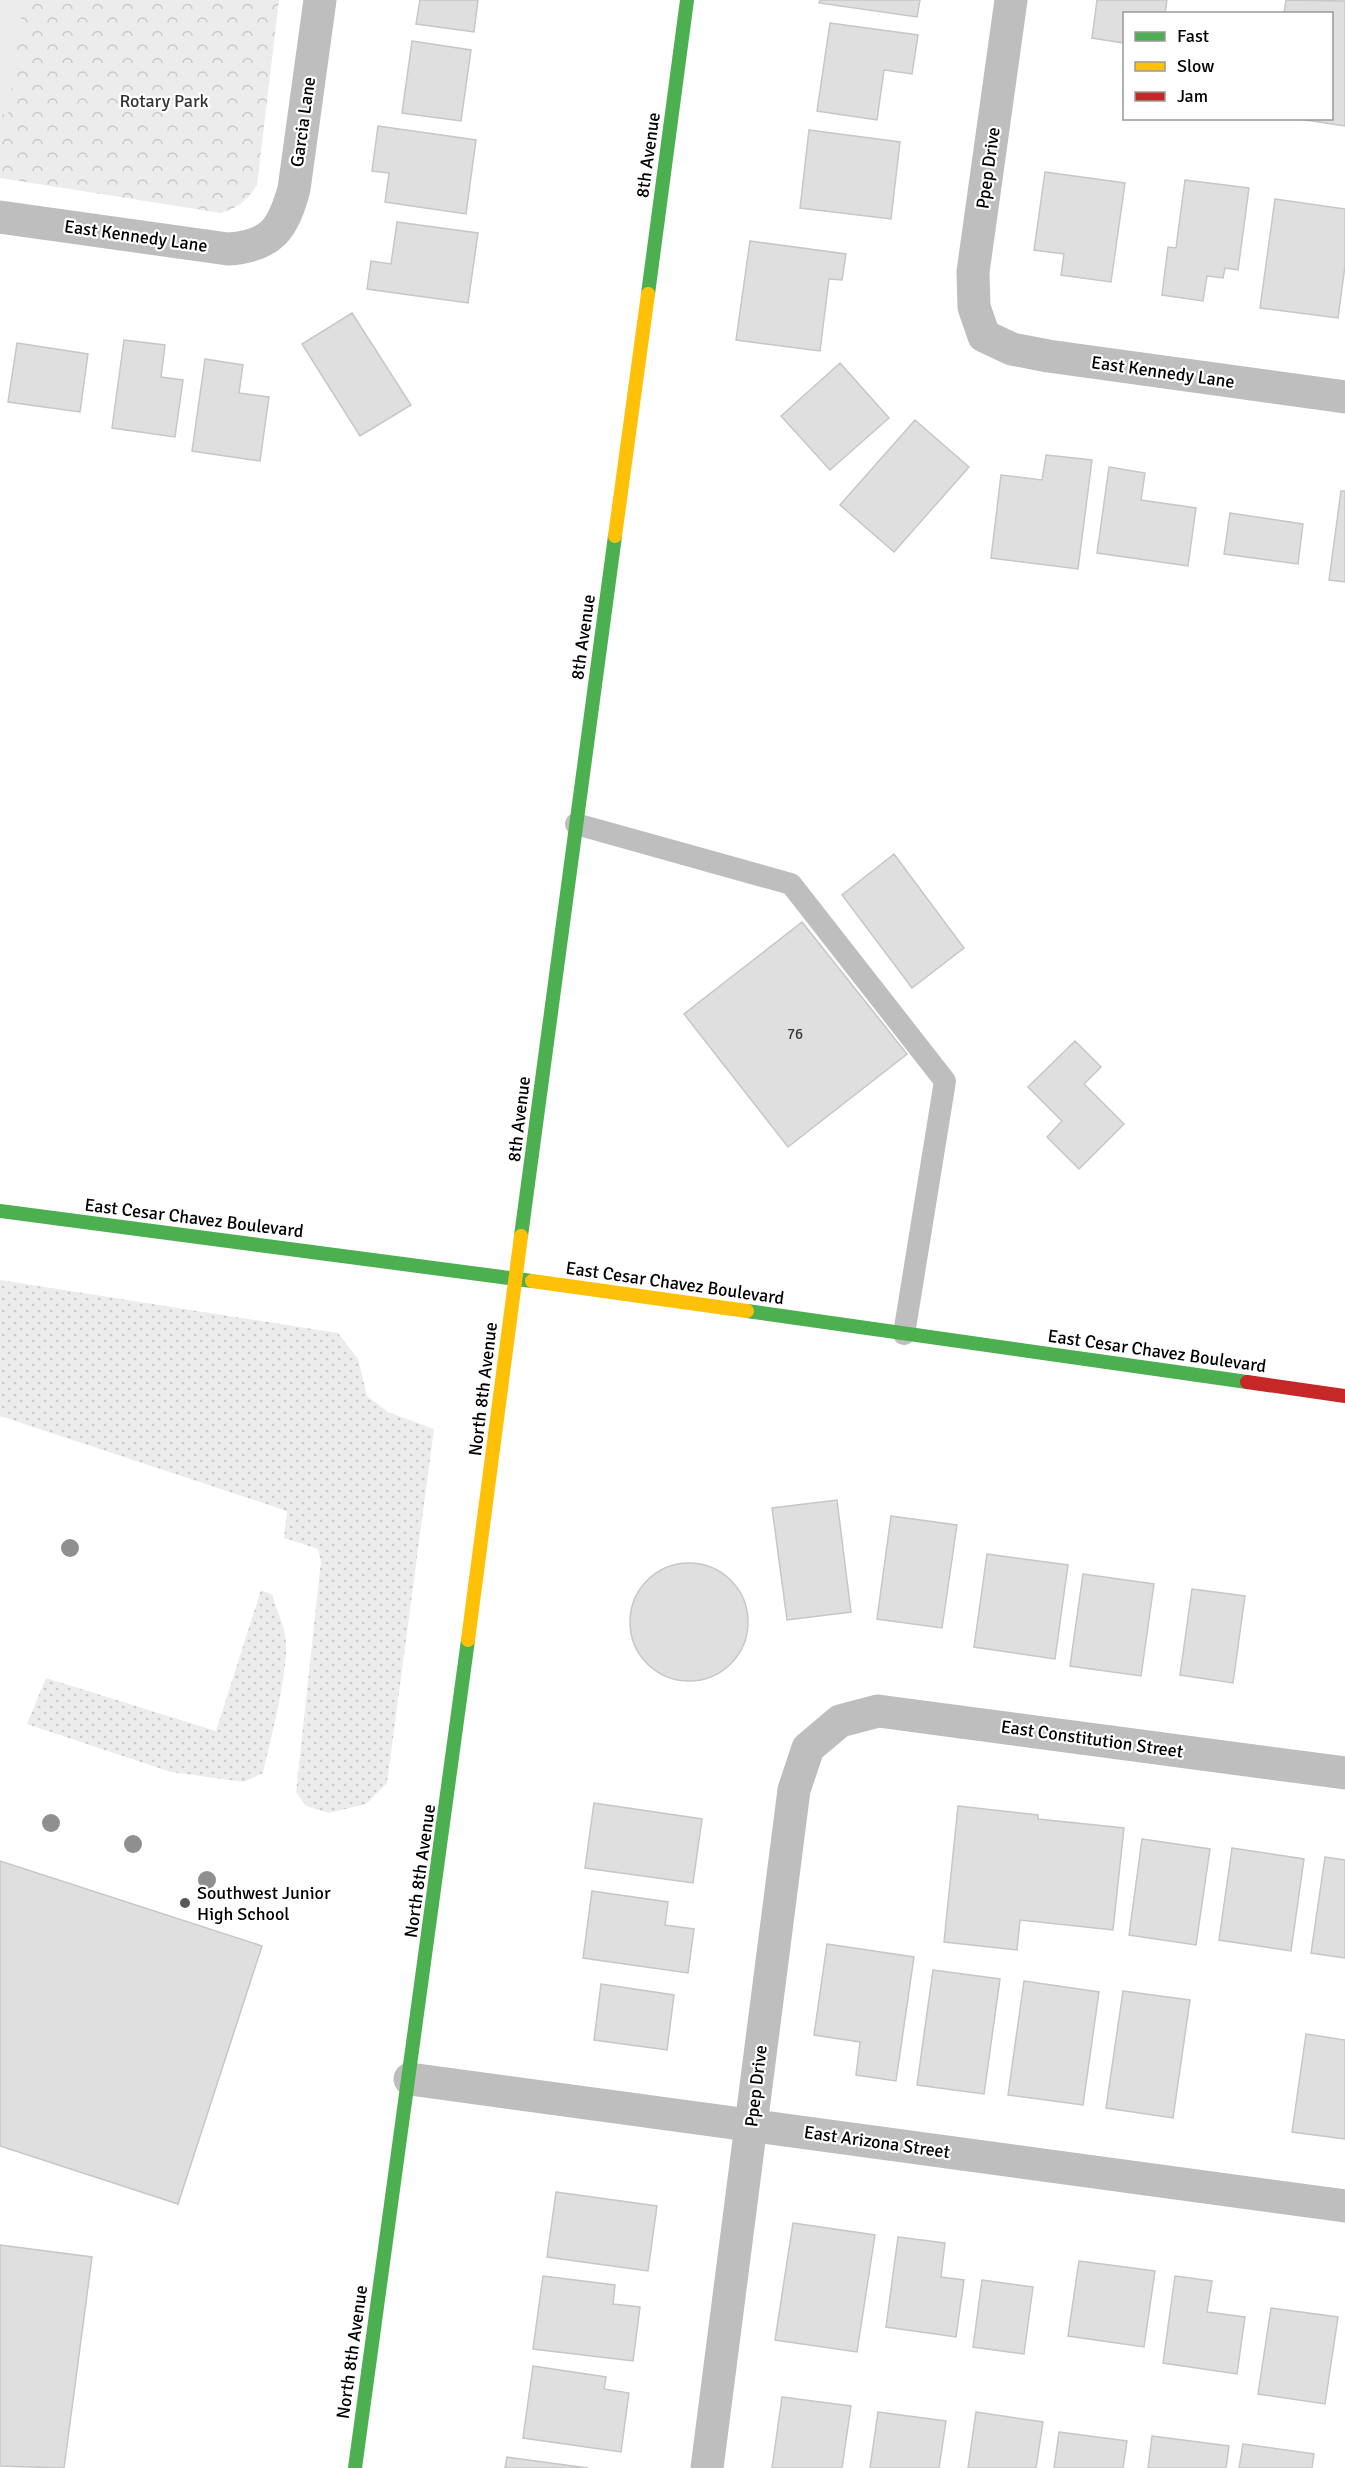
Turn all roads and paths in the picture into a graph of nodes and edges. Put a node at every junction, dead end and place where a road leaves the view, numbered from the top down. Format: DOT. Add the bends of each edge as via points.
graph roads {
  1 [pos="320,0"];
  2 [pos="687,0"];
  3 [pos="1011,0"];
  4 [pos="0,218"];
  5 [pos="270,237"];
  6 [pos="984,336"];
  7 [pos="1345,397"];
  8 [pos="576,824"];
  9 [pos="0,1211"];
  10 [pos="515,1278"];
  11 [pos="904,1334"];
  12 [pos="1345,1396"];
  13 [pos="840,1721"];
  14 [pos="1345,1773"];
  15 [pos="410,2079"];
  16 [pos="751,2125"];
  17 [pos="1345,2206"];
  18 [pos="355,2468"];
  19 [pos="707,2468"];
  1 -- 5 [label="street, Garcia Lane" via="294,189 286,217"];
  2 -- 8 [label="main road, 8th Avenue"];
  3 -- 6 [label="street, Ppep Drive" via="973,272 974,308"];
  4 -- 5 [label="street, East Kennedy Lane" via="228,249 250,248"];
  6 -- 7 [label="street, East Kennedy Lane" via="1012,349 1048,356"];
  8 -- 10 [label="main road, 8th Avenue"];
  8 -- 11 [label="lane" via="791,884 945,1081"];
  9 -- 10 [label="main road, East Cesar Chavez Boulevard"];
  10 -- 11 [label="main road, East Cesar Chavez Boulevard"];
  10 -- 15 [label="main road, North 8th Avenue"];
  11 -- 12 [label="main road, East Cesar Chavez Boulevard"];
  13 -- 14 [label="street, East Constitution Street" via="878,1711 904,1713"];
  13 -- 16 [label="street, Ppep Drive" via="808,1748 794,1790"];
  15 -- 16 [label="street, East Arizona Street"];
  15 -- 18 [label="main road, North 8th Avenue"];
  16 -- 17 [label="street, East Arizona Street"];
  16 -- 19 [label="street, Ppep Drive"];
}
